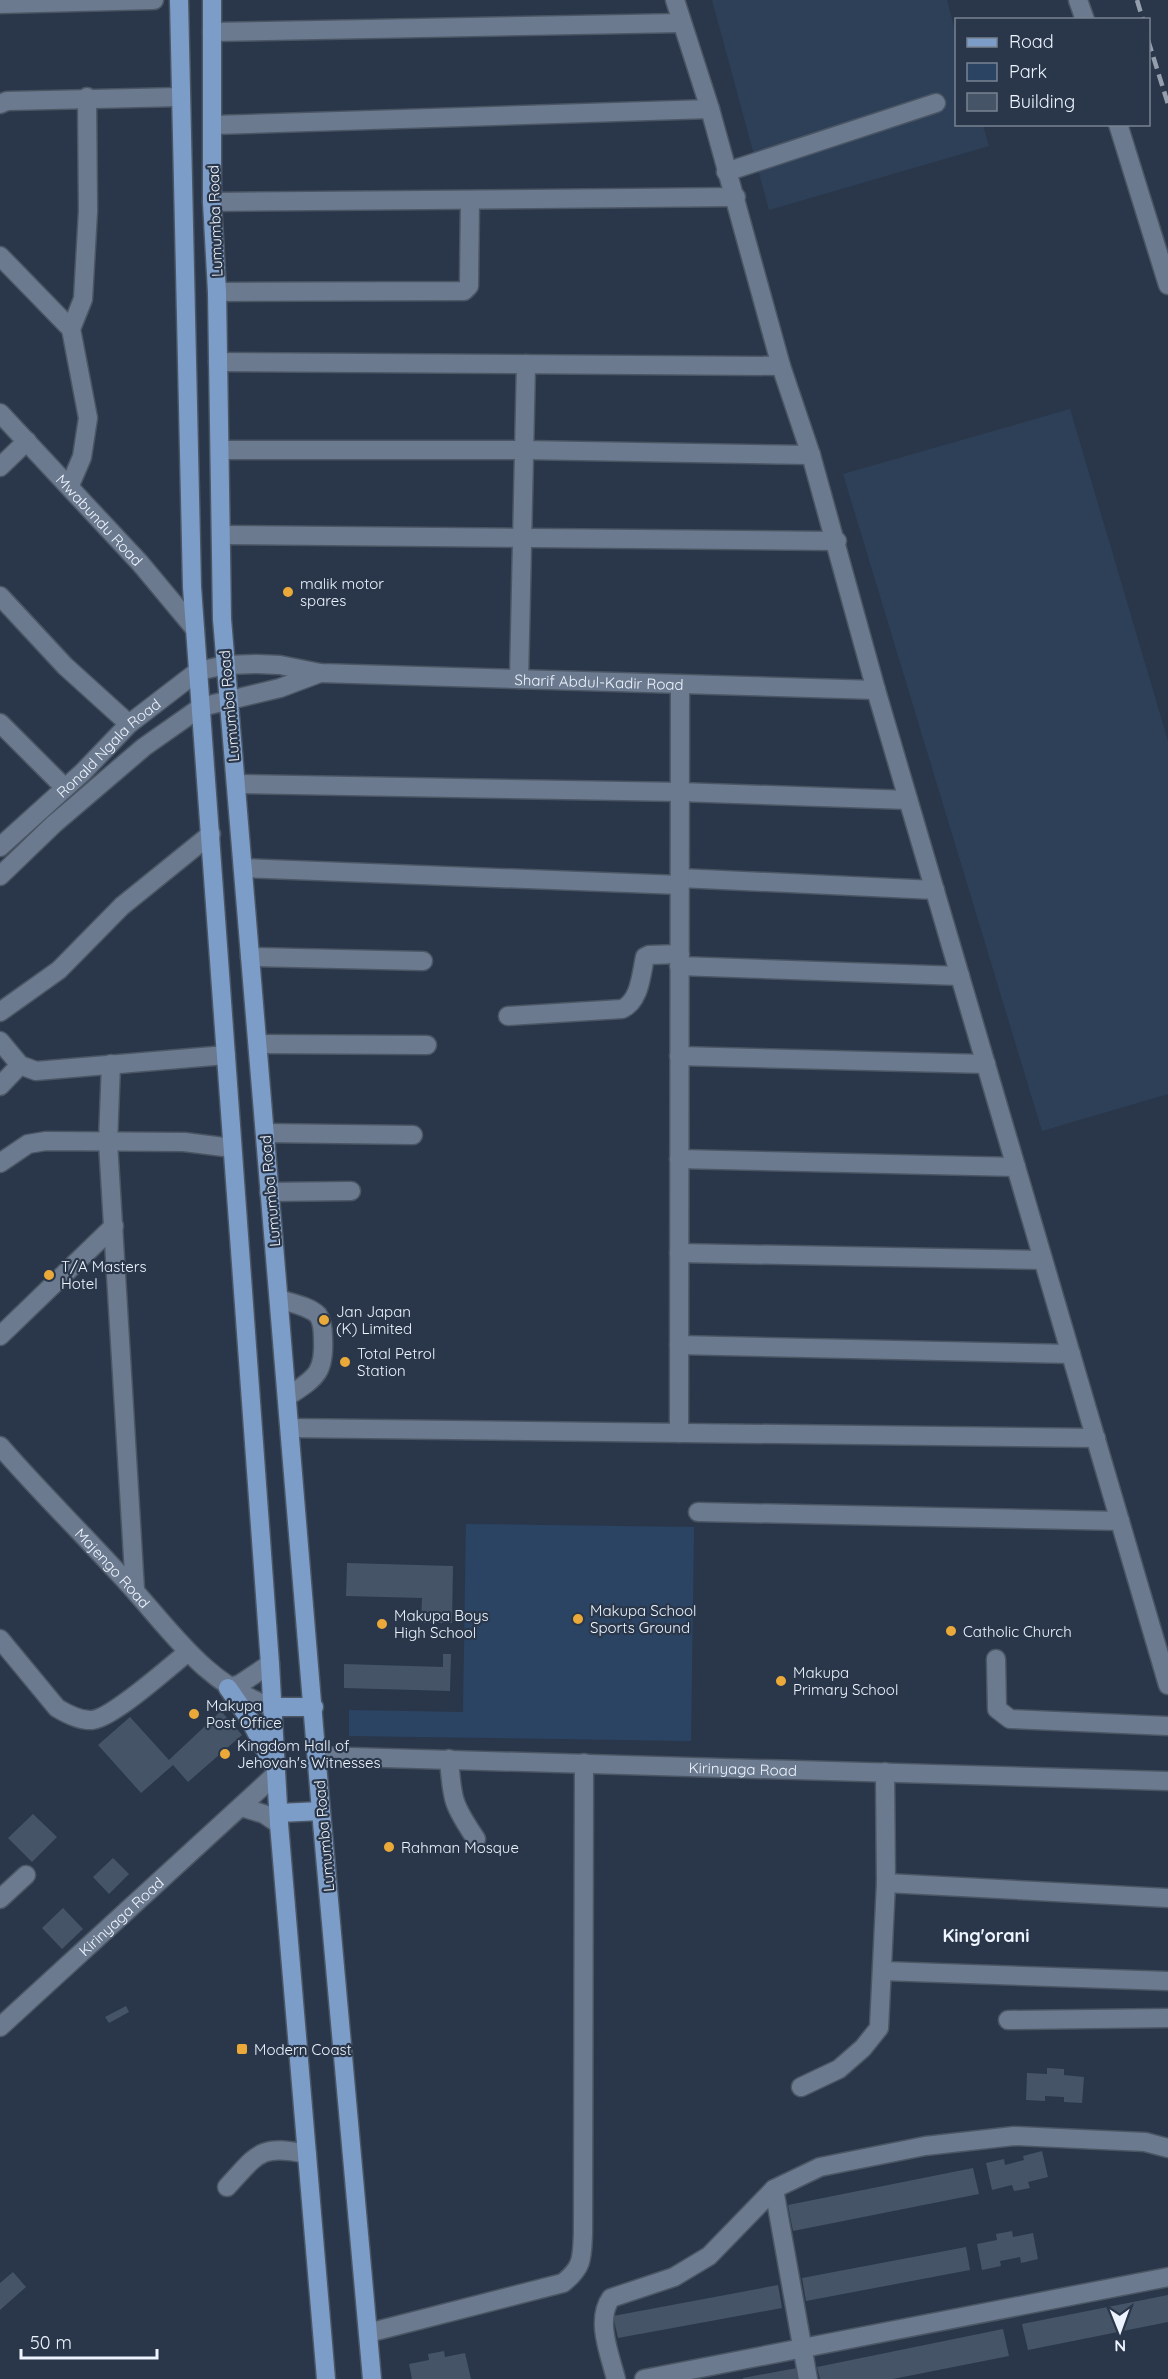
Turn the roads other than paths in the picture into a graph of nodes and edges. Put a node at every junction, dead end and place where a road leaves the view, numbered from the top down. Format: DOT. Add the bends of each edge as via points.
graph roads {
  1 [pos="154,0"];
  2 [pos="179,0"];
  3 [pos="212,0"];
  4 [pos="675,0"];
  5 [pos="1078,0"];
  6 [pos="0,4"];
  7 [pos="1083,18"];
  8 [pos="681,22"];
  9 [pos="212,32"];
  10 [pos="87,97"];
  11 [pos="180,97"];
  12 [pos="936,103"];
  13 [pos="0,104"];
  14 [pos="710,109"];
  15 [pos="214,125"];
  16 [pos="1119,126"];
  17 [pos="726,172"];
  18 [pos="736,197"];
  19 [pos="470,200"];
  20 [pos="212,202"];
  21 [pos="0,256"];
  22 [pos="1168,285"];
  23 [pos="217,292"];
  24 [pos="71,329"];
  25 [pos="218,362"];
  26 [pos="526,364"];
  27 [pos="782,366"];
  28 [pos="0,413"];
  29 [pos="27,441"];
  30 [pos="220,450"];
  31 [pos="524,450"];
  32 [pos="811,454"];
  33 [pos="0,467"];
  34 [pos="70,485"];
  35 [pos="222,535"];
  36 [pos="523,538"];
  37 [pos="837,541"];
  38 [pos="0,596"];
  39 [pos="195,629"];
  40 [pos="226,665"];
  41 [pos="198,671"];
  42 [pos="320,673"];
  43 [pos="519,679"];
  44 [pos="680,684"];
  45 [pos="876,690"];
  46 [pos="229,701"];
  47 [pos="201,707"];
  48 [pos="0,723"];
  49 [pos="129,724"];
  50 [pos="236,784"];
  51 [pos="65,788"];
  52 [pos="680,792"];
  53 [pos="909,800"];
  54 [pos="210,834"];
  55 [pos="0,847"];
  56 [pos="243,868"];
  57 [pos="0,876"];
  58 [pos="680,881"];
  59 [pos="935,890"];
  60 [pos="250,957"];
  61 [pos="680,960"];
  62 [pos="423,962"];
  63 [pos="960,976"];
  64 [pos="0,1012"];
  65 [pos="508,1016"];
  66 [pos="0,1041"];
  67 [pos="258,1044"];
  68 [pos="427,1045"];
  69 [pos="226,1055"];
  70 [pos="680,1056"];
  71 [pos="111,1064"];
  72 [pos="986,1064"];
  73 [pos="20,1065"];
  74 [pos="0,1086"];
  75 [pos="265,1133"];
  76 [pos="413,1135"];
  77 [pos="108,1142"];
  78 [pos="232,1148"];
  79 [pos="679,1159"];
  80 [pos="0,1163"];
  81 [pos="1016,1167"];
  82 [pos="351,1191"];
  83 [pos="269,1192"];
  84 [pos="114,1226"];
  85 [pos="679,1253"];
  86 [pos="1043,1260"];
  87 [pos="279,1299"];
  88 [pos="0,1336"];
  89 [pos="679,1345"];
  90 [pos="1071,1354"];
  91 [pos="287,1397"];
  92 [pos="290,1428"];
  93 [pos="679,1433"];
  94 [pos="1096,1438"];
  95 [pos="0,1446"];
  96 [pos="698,1512"];
  97 [pos="1120,1521"];
  98 [pos="135,1590"];
  99 [pos="0,1640"];
  100 [pos="188,1652"];
  101 [pos="996,1659"];
  102 [pos="270,1664"];
  103 [pos="1168,1685"];
  104 [pos="228,1688"];
  105 [pos="272,1707"];
  106 [pos="314,1707"];
  107 [pos="1168,1725"];
  108 [pos="317,1756"];
  109 [pos="449,1759"];
  110 [pos="584,1763"];
  111 [pos="275,1772"];
  112 [pos="885,1772"];
  113 [pos="1168,1781"];
  114 [pos="241,1807"];
  115 [pos="321,1811"];
  116 [pos="279,1819"];
  117 [pos="476,1839"];
  118 [pos="26,1875"];
  119 [pos="886,1883"];
  120 [pos="1168,1898"];
  121 [pos="0,1899"];
  122 [pos="883,1971"];
  123 [pos="1168,1981"];
  124 [pos="1168,2018"];
  125 [pos="1008,2020"];
  126 [pos="0,2027"];
  127 [pos="801,2087"];
  128 [pos="1168,2148"];
  129 [pos="307,2154"];
  130 [pos="228,2187"];
  131 [pos="774,2189"];
  132 [pos="1168,2277"];
  133 [pos="368,2333"];
  134 [pos="801,2348"];
  135 [pos="326,2379"];
  136 [pos="372,2379"];
  137 [pos="616,2379"];
  138 [pos="644,2379"];
  139 [pos="808,2379"];
  1 -- 6 [label="street"];
  2 -- 11 [label="main road, Lumumba Road"];
  3 -- 9 [label="main road, Lumumba Road"];
  4 -- 8 [label="street"];
  5 -- 7 [label="street"];
  8 -- 9 [label="street"];
  8 -- 14 [label="street"];
  9 -- 15 [label="main road, Lumumba Road"];
  10 -- 11 [label="street"];
  10 -- 13 [label="street"];
  10 -- 24 [label="street" via="88,211 83,299"];
  11 -- 39 [label="main road, Lumumba Road"];
  12 -- 17 [label="street"];
  14 -- 15 [label="street"];
  14 -- 17 [label="street"];
  15 -- 20 [label="main road, Lumumba Road"];
  16 -- 22 [label="street"];
  17 -- 18 [label="street"];
  18 -- 19 [label="street"];
  18 -- 27 [label="street"];
  19 -- 20 [label="street"];
  19 -- 23 [label="street" via="469,286 464,291"];
  20 -- 23 [label="main road, Lumumba Road"];
  21 -- 24 [label="street"];
  23 -- 25 [label="main road, Lumumba Road"];
  24 -- 34 [label="street" via="88,418 82,457"];
  25 -- 26 [label="street"];
  25 -- 30 [label="main road, Lumumba Road"];
  26 -- 27 [label="street"];
  26 -- 31 [label="street"];
  27 -- 32 [label="street"];
  28 -- 29 [label="street, Mwabundu Road"];
  29 -- 33 [label="street"];
  29 -- 34 [label="street, Mwabundu Road"];
  30 -- 31 [label="street"];
  30 -- 35 [label="main road, Lumumba Road"];
  31 -- 32 [label="street"];
  31 -- 36 [label="street"];
  32 -- 37 [label="street"];
  34 -- 39 [label="street, Mwabundu Road"];
  35 -- 36 [label="street"];
  35 -- 40 [label="main road, Lumumba Road"];
  36 -- 37 [label="street"];
  36 -- 43 [label="street"];
  37 -- 45 [label="street"];
  38 -- 49 [label="street" via="65,666"];
  39 -- 41 [label="main road, Lumumba Road"];
  40 -- 41 [label="street, Ronald Ngala Road"];
  40 -- 42 [label="street, Sharif Abdul-Kadir Road" via="280,665"];
  40 -- 46 [label="main road, Lumumba Road"];
  41 -- 47 [label="main road, Lumumba Road"];
  41 -- 49 [label="street, Ronald Ngala Road"];
  42 -- 43 [label="street, Sharif Abdul-Kadir Road"];
  42 -- 46 [label="street, Sharif Abdul-Kadir Road"];
  43 -- 44 [label="street, Sharif Abdul-Kadir Road"];
  44 -- 45 [label="street, Sharif Abdul-Kadir Road"];
  44 -- 52 [label="street"];
  45 -- 53 [label="street"];
  46 -- 47 [label="street, Ronald Ngala Road"];
  46 -- 50 [label="main road, Lumumba Road"];
  47 -- 54 [label="main road, Lumumba Road"];
  47 -- 57 [label="street, Ronald Ngala Road" via="144,747"];
  48 -- 51 [label="street"];
  49 -- 51 [label="street, Ronald Ngala Road"];
  50 -- 52 [label="street"];
  50 -- 56 [label="main road, Lumumba Road"];
  51 -- 55 [label="street, Ronald Ngala Road"];
  52 -- 53 [label="street"];
  52 -- 58 [label="street"];
  53 -- 59 [label="street"];
  54 -- 64 [label="street" via="122,906 59,970"];
  54 -- 69 [label="main road, Lumumba Road"];
  56 -- 58 [label="street"];
  56 -- 60 [label="main road, Lumumba Road"];
  58 -- 59 [label="street"];
  58 -- 61 [label="street"];
  59 -- 63 [label="street"];
  60 -- 62 [label="street"];
  60 -- 67 [label="main road, Lumumba Road"];
  61 -- 63 [label="street"];
  61 -- 65 [label="street" via="649,954 645,957 635,998 622,1010"];
  61 -- 70 [label="street"];
  63 -- 72 [label="street"];
  66 -- 73 [label="street"];
  67 -- 68 [label="street"];
  67 -- 75 [label="main road, Lumumba Road"];
  69 -- 71 [label="street"];
  69 -- 78 [label="main road, Lumumba Road"];
  70 -- 72 [label="street"];
  70 -- 79 [label="street"];
  71 -- 73 [label="street" via="36,1071"];
  71 -- 77 [label="street"];
  72 -- 81 [label="street"];
  73 -- 74 [label="street"];
  75 -- 76 [label="street"];
  75 -- 83 [label="main road, Lumumba Road"];
  77 -- 78 [label="street" via="184,1142"];
  77 -- 80 [label="street" via="28,1144"];
  77 -- 84 [label="street"];
  78 -- 102 [label="main road, Lumumba Road"];
  79 -- 81 [label="street"];
  79 -- 85 [label="street"];
  81 -- 86 [label="street"];
  82 -- 83 [label="street"];
  83 -- 87 [label="main road, Lumumba Road"];
  84 -- 88 [label="street"];
  84 -- 98 [label="street" via="114,1283"];
  85 -- 86 [label="street"];
  85 -- 89 [label="street"];
  86 -- 90 [label="street"];
  87 -- 91 [label="main road, Lumumba Road"];
  87 -- 91 [label="street" via="308,1309 318,1316 322,1328 324,1360 319,1372"];
  89 -- 90 [label="street"];
  89 -- 93 [label="street"];
  90 -- 94 [label="street"];
  91 -- 92 [label="main road, Lumumba Road"];
  92 -- 93 [label="street"];
  92 -- 106 [label="main road, Lumumba Road"];
  93 -- 94 [label="street"];
  94 -- 97 [label="street"];
  95 -- 98 [label="street, Majengo Road"];
  96 -- 97 [label="street"];
  97 -- 103 [label="street"];
  98 -- 100 [label="street, Majengo Road"];
  99 -- 100 [label="street" via="57,1708 93,1720 109,1714"];
  100 -- 104 [label="street, Majengo Road"];
  101 -- 107 [label="street" via="997,1709 1010,1719"];
  102 -- 104 [label="street"];
  102 -- 105 [label="main road, Lumumba Road"];
  104 -- 105 [label="street, Majengo Road"];
  104 -- 111 [label="main road" via="250,1720"];
  105 -- 106 [label="main road"];
  105 -- 111 [label="main road, Lumumba Road"];
  106 -- 108 [label="main road, Lumumba Road"];
  108 -- 109 [label="street, Kirinyaga Road"];
  108 -- 115 [label="main road, Lumumba Road"];
  109 -- 110 [label="street, Kirinyaga Road"];
  109 -- 117 [label="street" via="452,1798"];
  110 -- 112 [label="street, Kirinyaga Road"];
  110 -- 133 [label="street" via="583,2233 578,2271 563,2283"];
  111 -- 114 [label="street, Kirinyaga Road"];
  111 -- 116 [label="main road, Lumumba Road"];
  112 -- 113 [label="street, Kirinyaga Road"];
  112 -- 119 [label="street"];
  114 -- 116 [label="street"];
  114 -- 126 [label="street, Kirinyaga Road"];
  115 -- 116 [label="main road"];
  115 -- 133 [label="main road, Lumumba Road"];
  116 -- 129 [label="main road, Lumumba Road"];
  118 -- 121 [label="street"];
  119 -- 120 [label="street"];
  119 -- 122 [label="street"];
  122 -- 123 [label="street"];
  122 -- 127 [label="street" via="879,2028 839,2069"];
  124 -- 125 [label="street"];
  128 -- 131 [label="street" via="1145,2142 1014,2136 969,2139 820,2167"];
  129 -- 130 [label="street" via="280,2149 259,2153"];
  129 -- 135 [label="main road, Lumumba Road"];
  131 -- 134 [label="street"];
  131 -- 137 [label="street" via="709,2256 674,2277 611,2298 604,2321"];
  132 -- 134 [label="street"];
  133 -- 136 [label="main road, Lumumba Road"];
  134 -- 138 [label="street"];
  134 -- 139 [label="street"];
}
